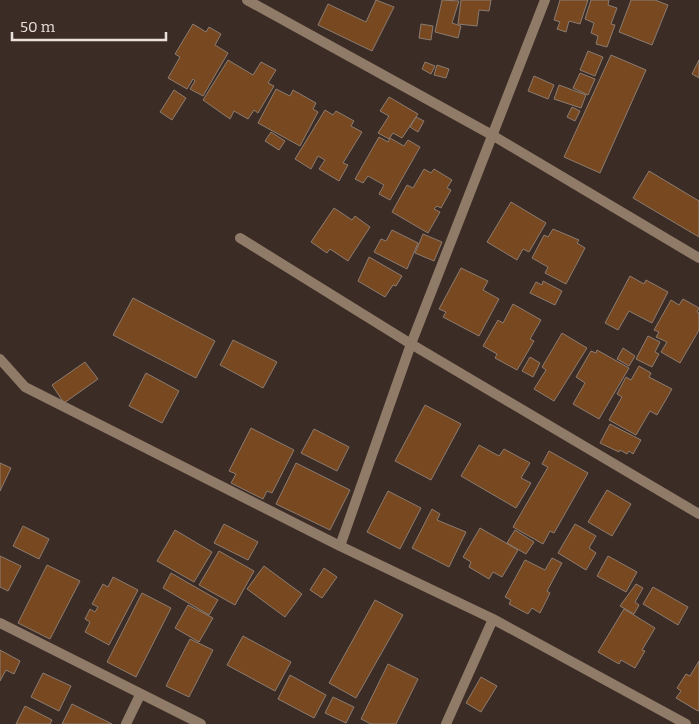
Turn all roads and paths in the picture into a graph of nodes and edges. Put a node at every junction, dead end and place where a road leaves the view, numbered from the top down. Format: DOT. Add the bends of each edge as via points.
graph roads {
  1 [pos="247,0"];
  2 [pos="545,0"];
  3 [pos="492,135"];
  4 [pos="240,238"];
  5 [pos="699,258"];
  6 [pos="410,344"];
  7 [pos="0,359"];
  8 [pos="699,514"];
  9 [pos="340,546"];
  10 [pos="493,619"];
  11 [pos="0,623"];
  12 [pos="140,695"];
  13 [pos="126,724"];
  14 [pos="201,724"];
  15 [pos="446,724"];
  16 [pos="686,724"];
  1 -- 3 [label="street"];
  2 -- 3 [label="street"];
  3 -- 5 [label="street"];
  3 -- 6 [label="street"];
  4 -- 6 [label="street"];
  6 -- 8 [label="street"];
  6 -- 9 [label="street"];
  7 -- 9 [label="street" via="25,387"];
  9 -- 10 [label="street"];
  10 -- 15 [label="street"];
  10 -- 16 [label="street"];
  11 -- 12 [label="street"];
  12 -- 13 [label="street"];
  12 -- 14 [label="street"];
}
